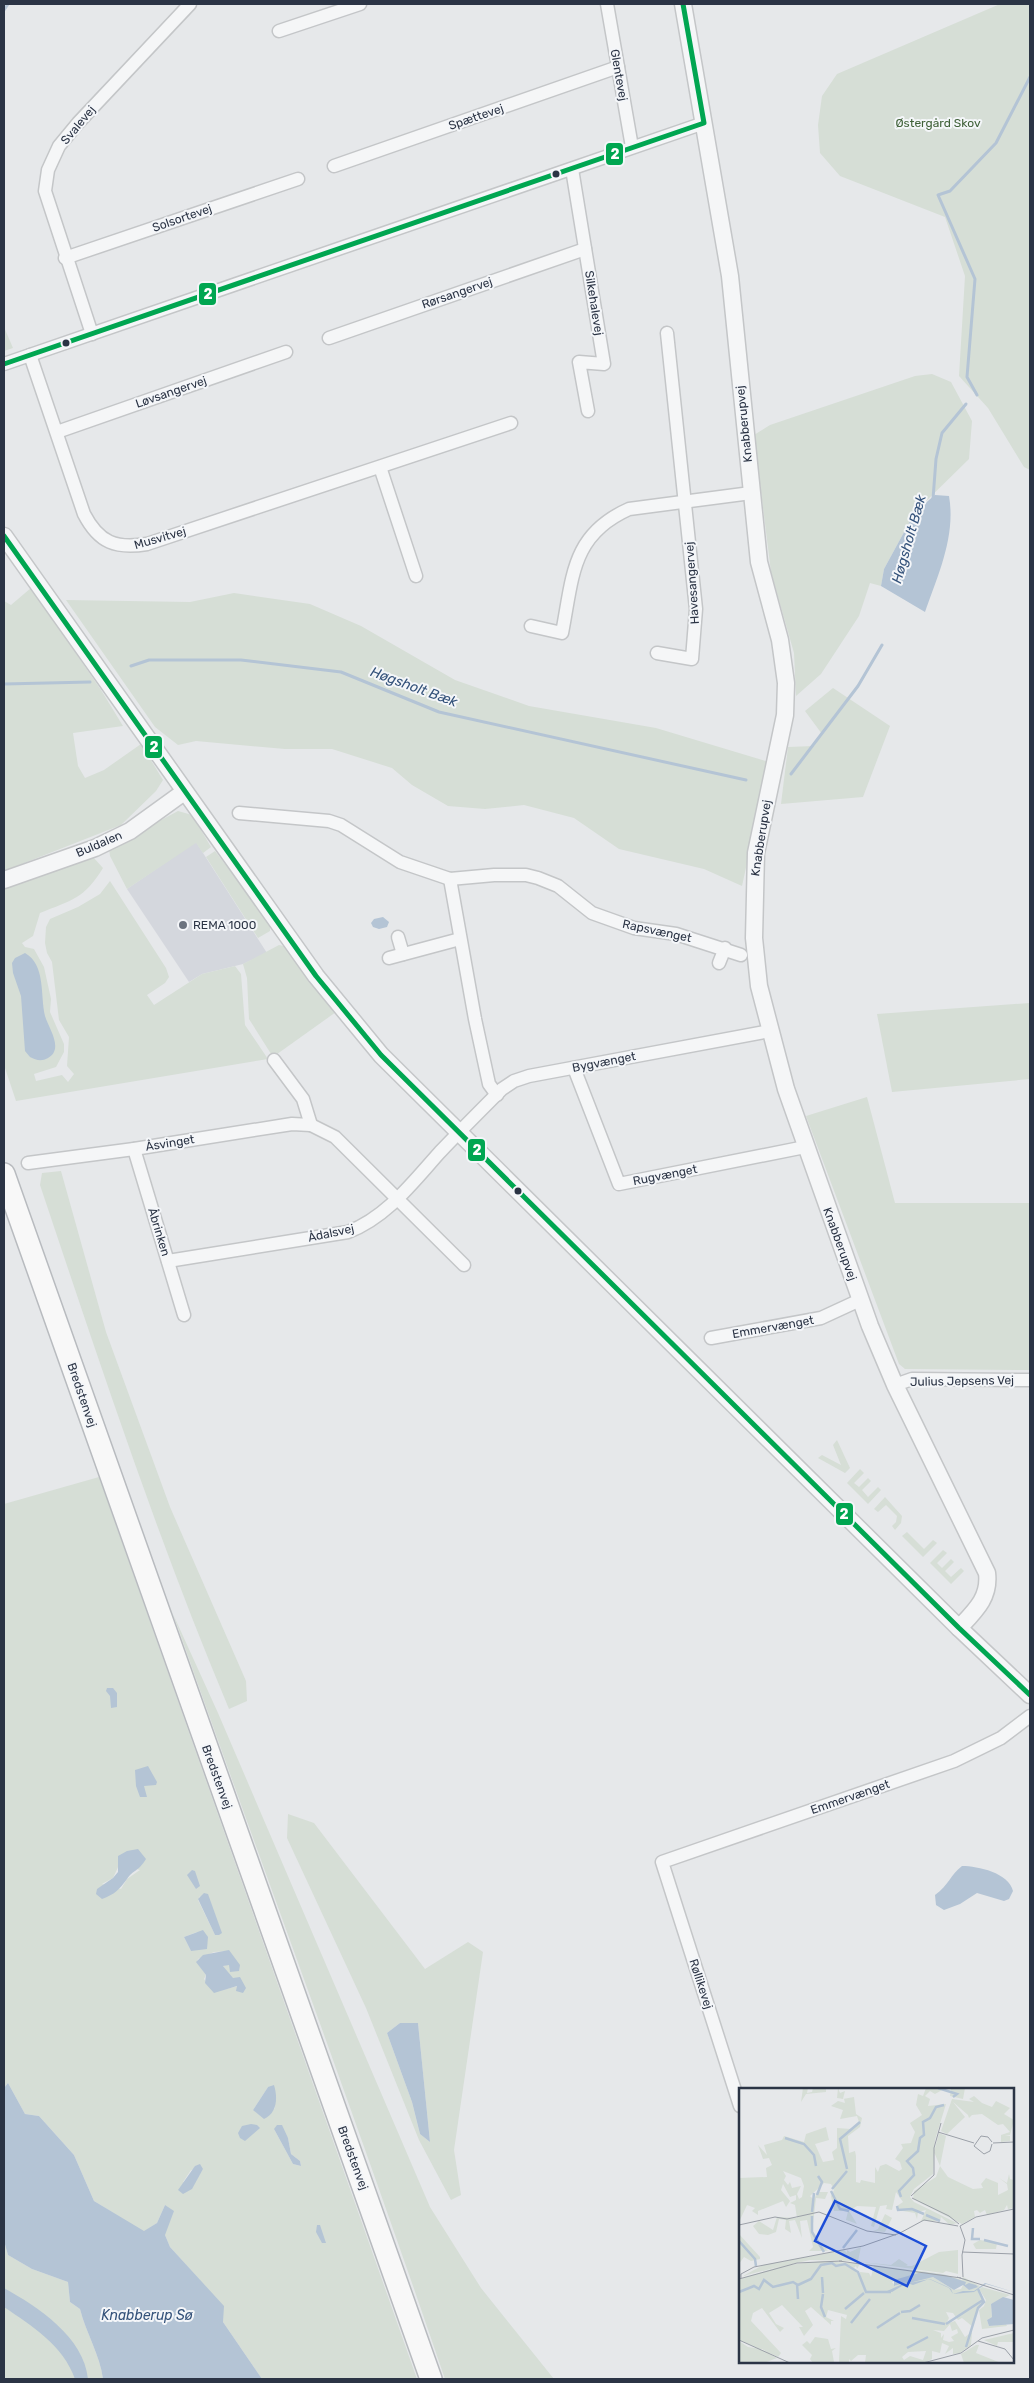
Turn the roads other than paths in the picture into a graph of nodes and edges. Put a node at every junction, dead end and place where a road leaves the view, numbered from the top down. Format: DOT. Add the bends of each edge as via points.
graph roads {
  1 [pos="190,4"];
  2 [pos="360,4"];
  3 [pos="607,4"];
  4 [pos="683,4"];
  5 [pos="279,31"];
  6 [pos="618,67"];
  7 [pos="704,123"];
  8 [pos="632,147"];
  9 [pos="334,166"];
  10 [pos="572,169"];
  11 [pos="298,179"];
  12 [pos="585,248"];
  13 [pos="66,258"];
  14 [pos="667,333"];
  15 [pos="92,334"];
  16 [pos="329,338"];
  17 [pos="286,352"];
  18 [pos="30,355"];
  19 [pos="4,364"];
  20 [pos="588,411"];
  21 [pos="511,423"];
  22 [pos="57,432"];
  23 [pos="380,467"];
  24 [pos="751,493"];
  25 [pos="686,502"];
  26 [pos="4,536"];
  27 [pos="416,576"];
  28 [pos="531,626"];
  29 [pos="657,653"];
  30 [pos="184,792"];
  31 [pos="239,813"];
  32 [pos="450,879"];
  33 [pos="4,880"];
  34 [pos="398,937"];
  35 [pos="460,939"];
  36 [pos="724,948"];
  37 [pos="403,954"];
  38 [pos="741,954"];
  39 [pos="389,958"];
  40 [pos="719,963"];
  41 [pos="770,1031"];
  42 [pos="274,1060"];
  43 [pos="574,1068"];
  44 [pos="496,1095"];
  45 [pos="311,1126"];
  46 [pos="458,1134"];
  47 [pos="805,1147"];
  48 [pos="134,1149"];
  49 [pos="28,1163"];
  50 [pos="4,1174"];
  51 [pos="397,1198"];
  52 [pos="168,1261"];
  53 [pos="464,1265"];
  54 [pos="860,1300"];
  55 [pos="184,1315"];
  56 [pos="711,1338"];
  57 [pos="1030,1380"];
  58 [pos="895,1385"];
  59 [pos="959,1628"];
  60 [pos="1030,1695"];
  61 [pos="1030,1716"];
  62 [pos="662,1862"];
  63 [pos="739,2103"];
  64 [pos="431,2379"];
  1 -- 13 [label="street, Svalevej" via="78,122 60,146 48,170 45,192"];
  2 -- 5 [label="street"];
  3 -- 6 [label="street, Glentevej"];
  4 -- 7 [label="street, Knabberupvej"];
  6 -- 8 [label="street, Glentevej"];
  6 -- 9 [label="street, Spættevej"];
  7 -- 8 [label="street"];
  7 -- 24 [label="street, Knabberupvej" via="730,276"];
  8 -- 10 [label="street"];
  10 -- 12 [label="street, Silkehalevej"];
  10 -- 15 [label="street"];
  11 -- 13 [label="street, Solsortevej"];
  12 -- 16 [label="street, Rørsangervej"];
  12 -- 20 [label="street, Silkehalevej" via="604,364 579,362"];
  13 -- 15 [label="street, Svalevej"];
  14 -- 25 [label="street, Havesangervej"];
  15 -- 18 [label="street"];
  17 -- 22 [label="street, Løvsangervej"];
  18 -- 19 [label="street"];
  18 -- 22 [label="street, Musvitvej"];
  21 -- 23 [label="street, Musvitvej"];
  22 -- 23 [label="street, Musvitvej" via="91,527 110,543 129,547 147,544"];
  23 -- 27 [label="street"];
  24 -- 25 [label="street"];
  24 -- 41 [label="street, Knabberupvej" via="759,562 780,640 786,683 785,715 756,853 753,896 759,986"];
  25 -- 28 [label="street" via="629,509 600,525 588,538 577,559 562,633"];
  25 -- 29 [label="street, Havesangervej" via="696,609 692,659"];
  26 -- 30 [label="street"];
  30 -- 33 [label="street, Buldalen" via="130,831 96,848"];
  30 -- 46 [label="street" via="335,999 381,1055"];
  31 -- 32 [label="street, Rapsvænget" via="341,825 400,862"];
  32 -- 35 [label="street"];
  32 -- 36 [label="street, Rapsvænget" via="494,875 538,878 558,886 592,913 634,928 676,934"];
  34 -- 37 [label="street"];
  35 -- 37 [label="street"];
  35 -- 44 [label="street" via="489,1084"];
  36 -- 38 [label="street, Rapsvænget"];
  36 -- 40 [label="street"];
  37 -- 39 [label="street"];
  41 -- 43 [label="street, Bygvænget"];
  41 -- 47 [label="street, Knabberupvej"];
  42 -- 45 [label="street" via="303,1099"];
  43 -- 44 [label="street, Bygvænget" via="514,1082"];
  43 -- 47 [label="street, Rugvænget" via="619,1184"];
  44 -- 46 [label="street, Bygvænget"];
  45 -- 48 [label="street, Åsvinget" via="292,1124"];
  45 -- 51 [label="street, Åsvinget" via="335,1137"];
  46 -- 51 [label="street, Ådalsvej"];
  46 -- 59 [label="street"];
  47 -- 54 [label="street, Knabberupvej"];
  48 -- 49 [label="street, Åsvinget"];
  48 -- 52 [label="street, Åbrinken"];
  50 -- 64 [label="highway, Bredstenvej"];
  51 -- 52 [label="street, Ådalsvej" via="378,1216 348,1232"];
  51 -- 53 [label="street, Åsvinget"];
  52 -- 55 [label="street, Åbrinken"];
  54 -- 56 [label="street, Emmervænget" via="821,1318"];
  54 -- 58 [label="street, Knabberupvej"];
  57 -- 58 [label="street, Julius Jepsens Vej" via="912,1380"];
  58 -- 59 [label="street, Knabberupvej" via="987,1572 989,1587 982,1601"];
  59 -- 60 [label="street"];
  61 -- 62 [label="street, Emmervænget" via="1001,1738 954,1762"];
  62 -- 63 [label="street, Røllikevej"];
}
